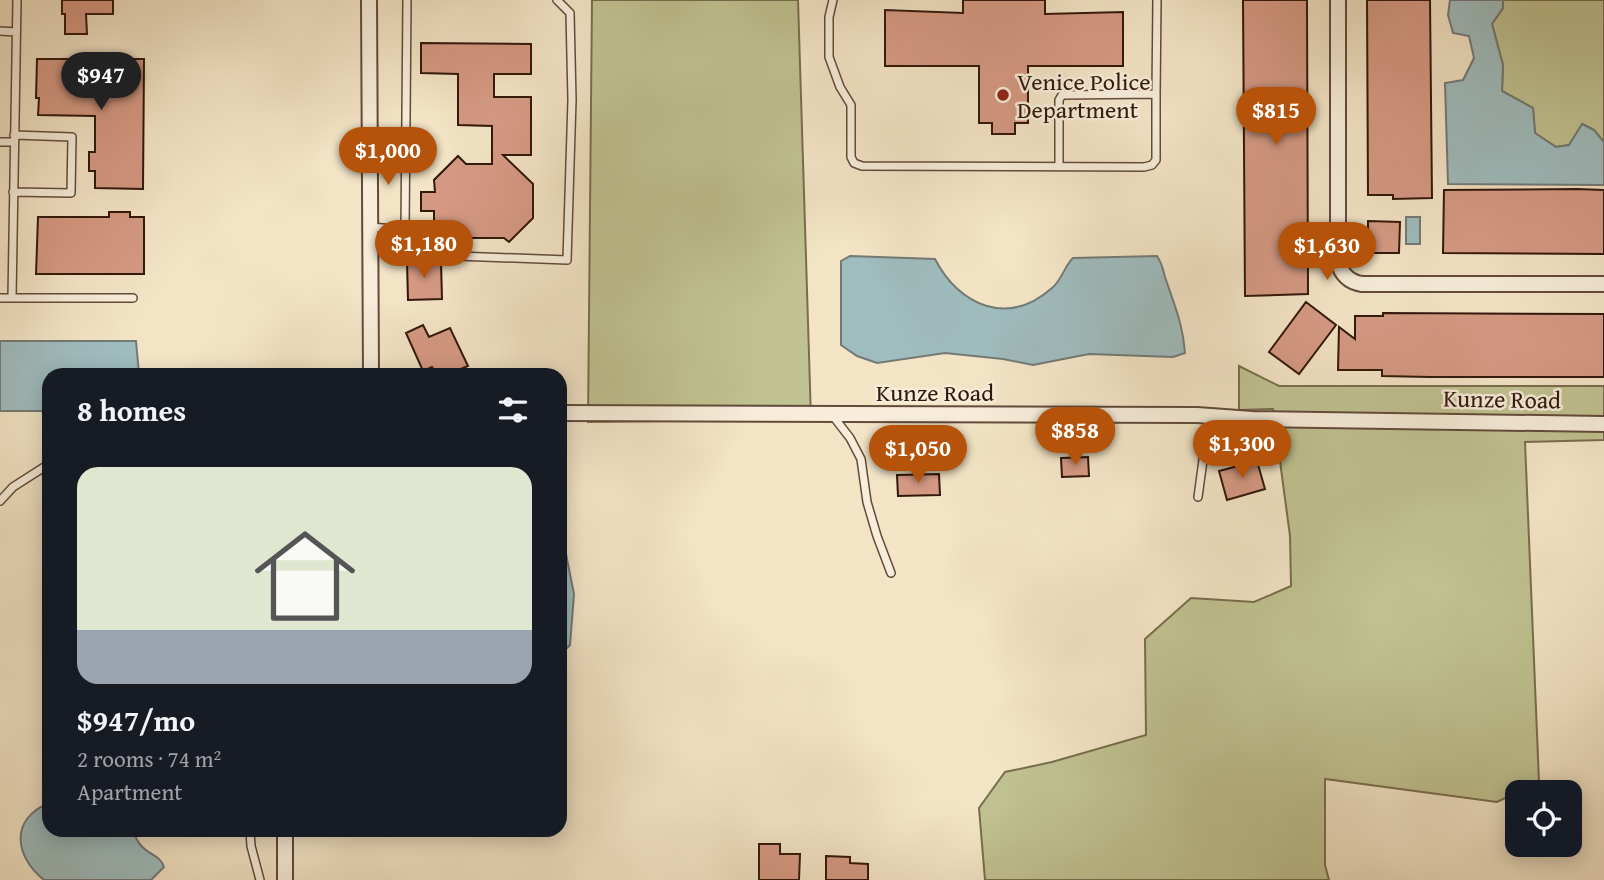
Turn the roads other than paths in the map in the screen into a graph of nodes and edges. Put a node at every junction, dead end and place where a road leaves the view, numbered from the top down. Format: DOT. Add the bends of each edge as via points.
graph roads {
  1 [pos="17,0"];
  2 [pos="369,0"];
  3 [pos="407,0"];
  4 [pos="556,0"];
  5 [pos="833,0"];
  6 [pos="1157,0"];
  7 [pos="1338,0"];
  8 [pos="0,31"];
  9 [pos="16,32"];
  10 [pos="1156,94"];
  11 [pos="14,139"];
  12 [pos="0,142"];
  13 [pos="1059,166"];
  14 [pos="13,192"];
  15 [pos="370,227"];
  16 [pos="405,230"];
  17 [pos="1604,284"];
  18 [pos="0,298"];
  19 [pos="12,298"];
  20 [pos="133,298"];
  21 [pos="371,368"];
  22 [pos="567,413"];
  23 [pos="832,415"];
  24 [pos="1209,416"];
  25 [pos="1604,424"];
  26 [pos="42,468"];
  27 [pos="1198,497"];
  28 [pos="0,501"];
  29 [pos="891,573"];
  30 [pos="250,837"];
  31 [pos="285,837"];
  32 [pos="260,880"];
  33 [pos="285,880"];
  1 -- 9 [label="lane"];
  2 -- 15 [label="street"];
  3 -- 16 [label="lane"];
  4 -- 16 [label="lane" via="569,13 572,100 567,260 457,256 432,236"];
  5 -- 13 [label="lane" via="829,57 851,105 854,163"];
  6 -- 10 [label="lane"];
  7 -- 17 [label="street" via="1338,261 1345,276 1362,284"];
  8 -- 9 [label="lane"];
  9 -- 11 [label="lane"];
  10 -- 13 [label="lane" via="1156,160 1152,165"];
  10 -- 13 [label="lane" via="1062,95"];
  11 -- 12 [label="lane"];
  11 -- 14 [label="lane"];
  11 -- 14 [label="lane" via="72,137 71,193"];
  14 -- 19 [label="lane"];
  15 -- 16 [label="lane"];
  15 -- 21 [label="street"];
  18 -- 19 [label="lane"];
  19 -- 20 [label="lane"];
  22 -- 23 [label="street, Kunze Road"];
  23 -- 24 [label="street, Kunze Road"];
  23 -- 29 [label="lane" via="861,459 867,502"];
  24 -- 25 [label="street, Kunze Road"];
  24 -- 27 [label="lane"];
  26 -- 28 [label="lane"];
  30 -- 32 [label="lane"];
  31 -- 33 [label="street"];
}
